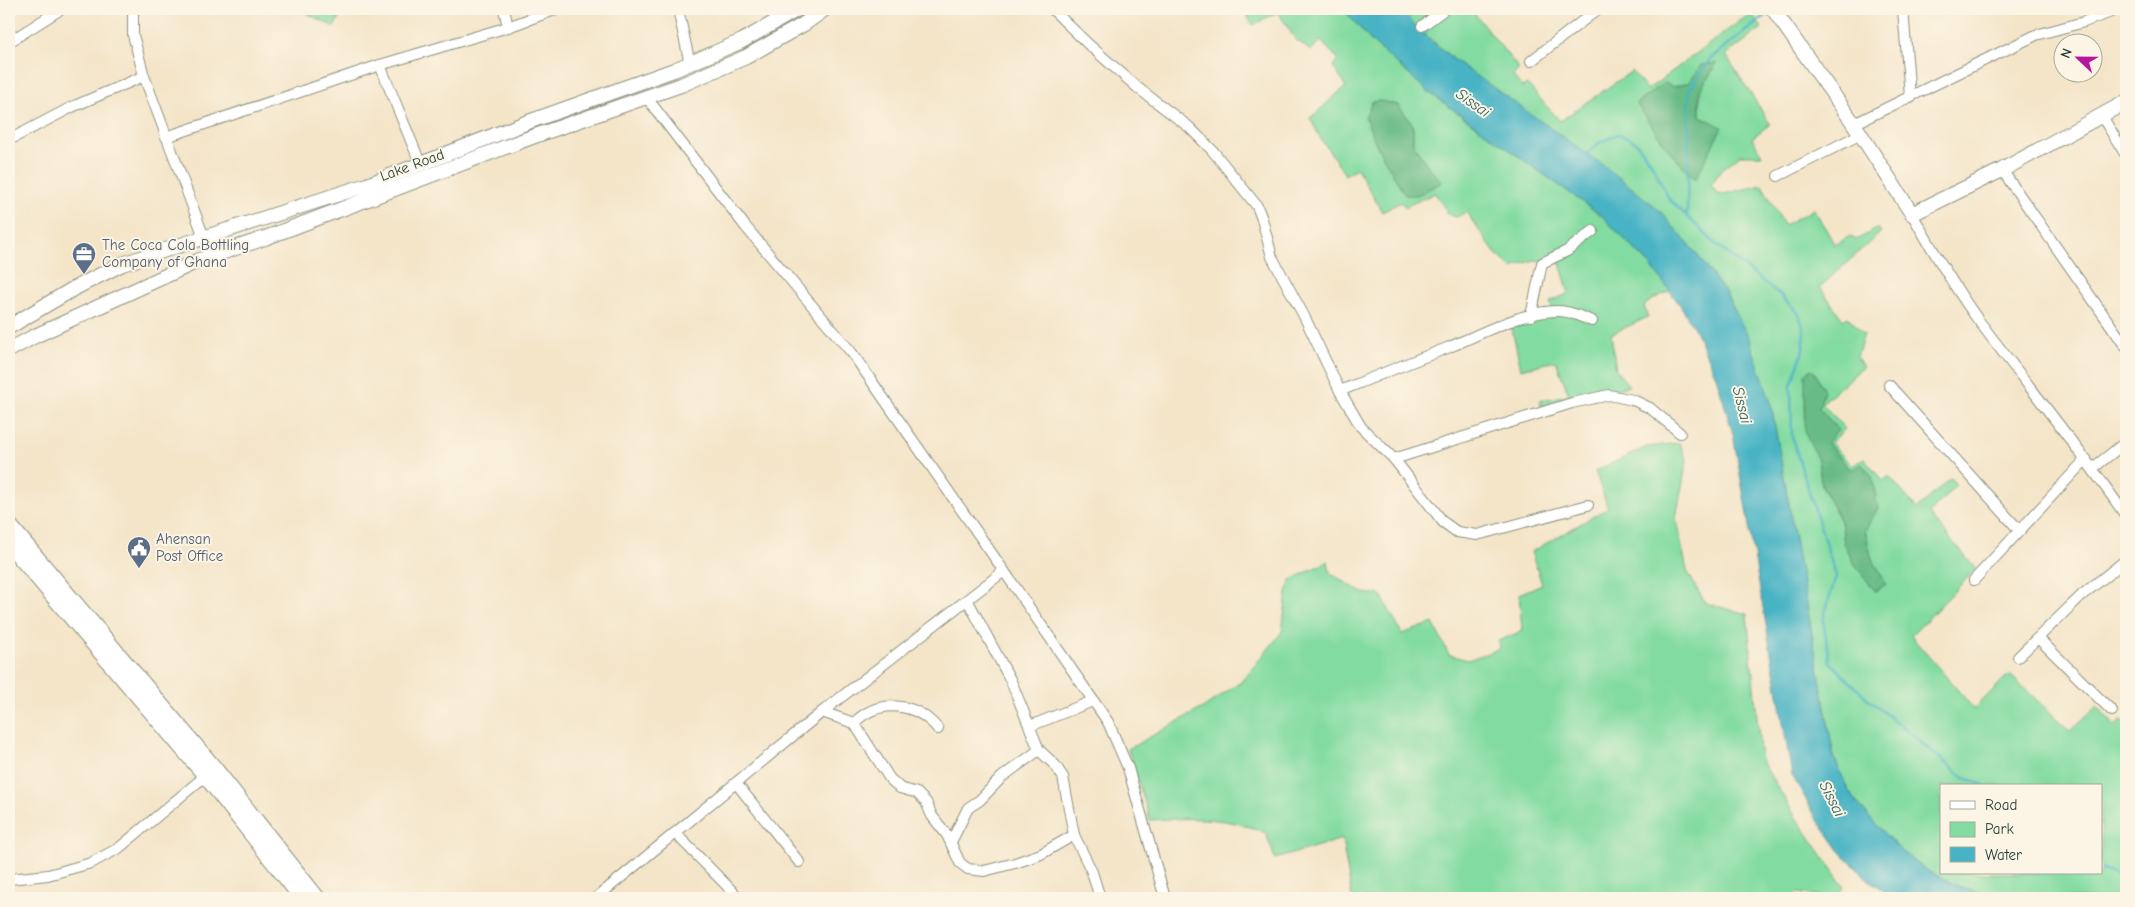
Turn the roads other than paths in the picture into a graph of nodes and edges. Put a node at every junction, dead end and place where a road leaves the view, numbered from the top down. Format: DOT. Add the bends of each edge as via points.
graph roads {
  1 [pos="60,9"];
  2 [pos="133,9"];
  3 [pos="504,9"];
  4 [pos="557,9"];
  5 [pos="678,9"];
  6 [pos="798,9"];
  7 [pos="825,9"];
  8 [pos="1052,9"];
  9 [pos="1445,9"];
  10 [pos="1598,9"];
  11 [pos="1902,9"];
  12 [pos="2119,9"];
  13 [pos="1774,11"];
  14 [pos="1422,26"];
  15 [pos="508,27"];
  16 [pos="9,42"];
  17 [pos="1531,61"];
  18 [pos="690,64"];
  19 [pos="380,65"];
  20 [pos="144,76"];
  21 [pos="1910,97"];
  22 [pos="647,98"];
  23 [pos="2126,102"];
  24 [pos="2101,116"];
  25 [pos="1857,129"];
  26 [pos="166,137"];
  27 [pos="9,140"];
  28 [pos="2126,155"];
  29 [pos="421,165"];
  30 [pos="2002,170"];
  31 [pos="1778,176"];
  32 [pos="1912,214"];
  33 [pos="1593,231"];
  34 [pos="204,238"];
  35 [pos="211,256"];
  36 [pos="1531,316"];
  37 [pos="1592,321"];
  38 [pos="9,327"];
  39 [pos="2126,347"];
  40 [pos="9,350"];
  41 [pos="1889,385"];
  42 [pos="1340,391"];
  43 [pos="1680,433"];
  44 [pos="2126,442"];
  45 [pos="1394,459"];
  46 [pos="2090,463"];
  47 [pos="1588,505"];
  48 [pos="2126,516"];
  49 [pos="9,524"];
  50 [pos="2019,530"];
  51 [pos="9,545"];
  52 [pos="2126,560"];
  53 [pos="1004,571"];
  54 [pos="1974,580"];
  55 [pos="968,601"];
  56 [pos="2038,638"];
  57 [pos="2018,658"];
  58 [pos="1093,701"];
  59 [pos="2112,711"];
  60 [pos="822,712"];
  61 [pos="854,723"];
  62 [pos="1030,726"];
  63 [pos="938,729"];
  64 [pos="1039,750"];
  65 [pos="210,772"];
  66 [pos="736,782"];
  67 [pos="675,833"];
  68 [pos="1074,835"];
  69 [pos="950,842"];
  70 [pos="799,862"];
  71 [pos="9,879"];
  72 [pos="301,898"];
  73 [pos="318,898"];
  74 [pos="596,898"];
  75 [pos="739,898"];
  76 [pos="1100,898"];
  77 [pos="1165,898"];
  1 -- 16 [label="street"];
  2 -- 20 [label="street" via="133,35"];
  3 -- 15 [label="street"];
  4 -- 15 [label="street"];
  5 -- 18 [label="street"];
  6 -- 18 [label="main road, Lake Road" via="742,41"];
  7 -- 22 [label="main road, Lake Road" via="746,57"];
  8 -- 42 [label="street" via="1138,88 1189,127 1212,150 1256,206 1272,257"];
  9 -- 14 [label="street"];
  10 -- 17 [label="street"];
  11 -- 21 [label="street"];
  12 -- 21 [label="street" via="2036,36"];
  13 -- 25 [label="main road"];
  15 -- 19 [label="street"];
  18 -- 29 [label="main road, Lake Road" via="528,122"];
  19 -- 26 [label="street"];
  19 -- 29 [label="street"];
  20 -- 26 [label="street"];
  20 -- 27 [label="street" via="72,107"];
  21 -- 25 [label="street"];
  22 -- 35 [label="main road, Lake Road" via="532,137"];
  22 -- 53 [label="street" via="745,226 852,353"];
  23 -- 24 [label="main road"];
  24 -- 28 [label="street"];
  24 -- 30 [label="main road"];
  25 -- 31 [label="street"];
  25 -- 32 [label="main road"];
  26 -- 34 [label="street"];
  29 -- 34 [label="main road, Lake Road"];
  30 -- 32 [label="main road"];
  30 -- 39 [label="street"];
  32 -- 46 [label="street" via="1978,320"];
  33 -- 36 [label="street" via="1567,251 1542,263"];
  34 -- 35 [label="street"];
  34 -- 38 [label="main road, Lake Road" via="122,264"];
  35 -- 40 [label="main road, Lake Road"];
  36 -- 37 [label="street" via="1560,311"];
  36 -- 42 [label="street" via="1478,334"];
  41 -- 50 [label="street"];
  42 -- 45 [label="street" via="1360,427"];
  43 -- 45 [label="street" via="1650,408 1609,395 1572,403"];
  44 -- 46 [label="street"];
  45 -- 47 [label="street" via="1443,522 1457,532 1477,535"];
  46 -- 48 [label="street"];
  46 -- 50 [label="street"];
  49 -- 65 [label="main road"];
  50 -- 54 [label="street"];
  51 -- 65 [label="main road"];
  52 -- 56 [label="street" via="2082,595"];
  53 -- 55 [label="street"];
  53 -- 58 [label="street"];
  55 -- 60 [label="street"];
  55 -- 62 [label="street" via="1003,665"];
  56 -- 57 [label="street"];
  56 -- 59 [label="street"];
  58 -- 62 [label="street"];
  58 -- 77 [label="street" via="1108,722 1128,768"];
  60 -- 61 [label="street"];
  60 -- 66 [label="street"];
  61 -- 63 [label="street" via="870,710 903,706 929,718"];
  61 -- 69 [label="street" via="890,779 900,788 917,793 926,802"];
  62 -- 64 [label="street"];
  64 -- 68 [label="street" via="1062,777"];
  64 -- 69 [label="street" via="968,808"];
  65 -- 71 [label="street" via="119,848 91,863 48,875"];
  65 -- 72 [label="main road"];
  65 -- 73 [label="main road"];
  66 -- 67 [label="street"];
  66 -- 70 [label="street"];
  67 -- 74 [label="street"];
  67 -- 75 [label="street"];
  68 -- 69 [label="street" via="1041,854 984,871 968,869 960,863"];
  68 -- 76 [label="street" via="1092,872"];
}
